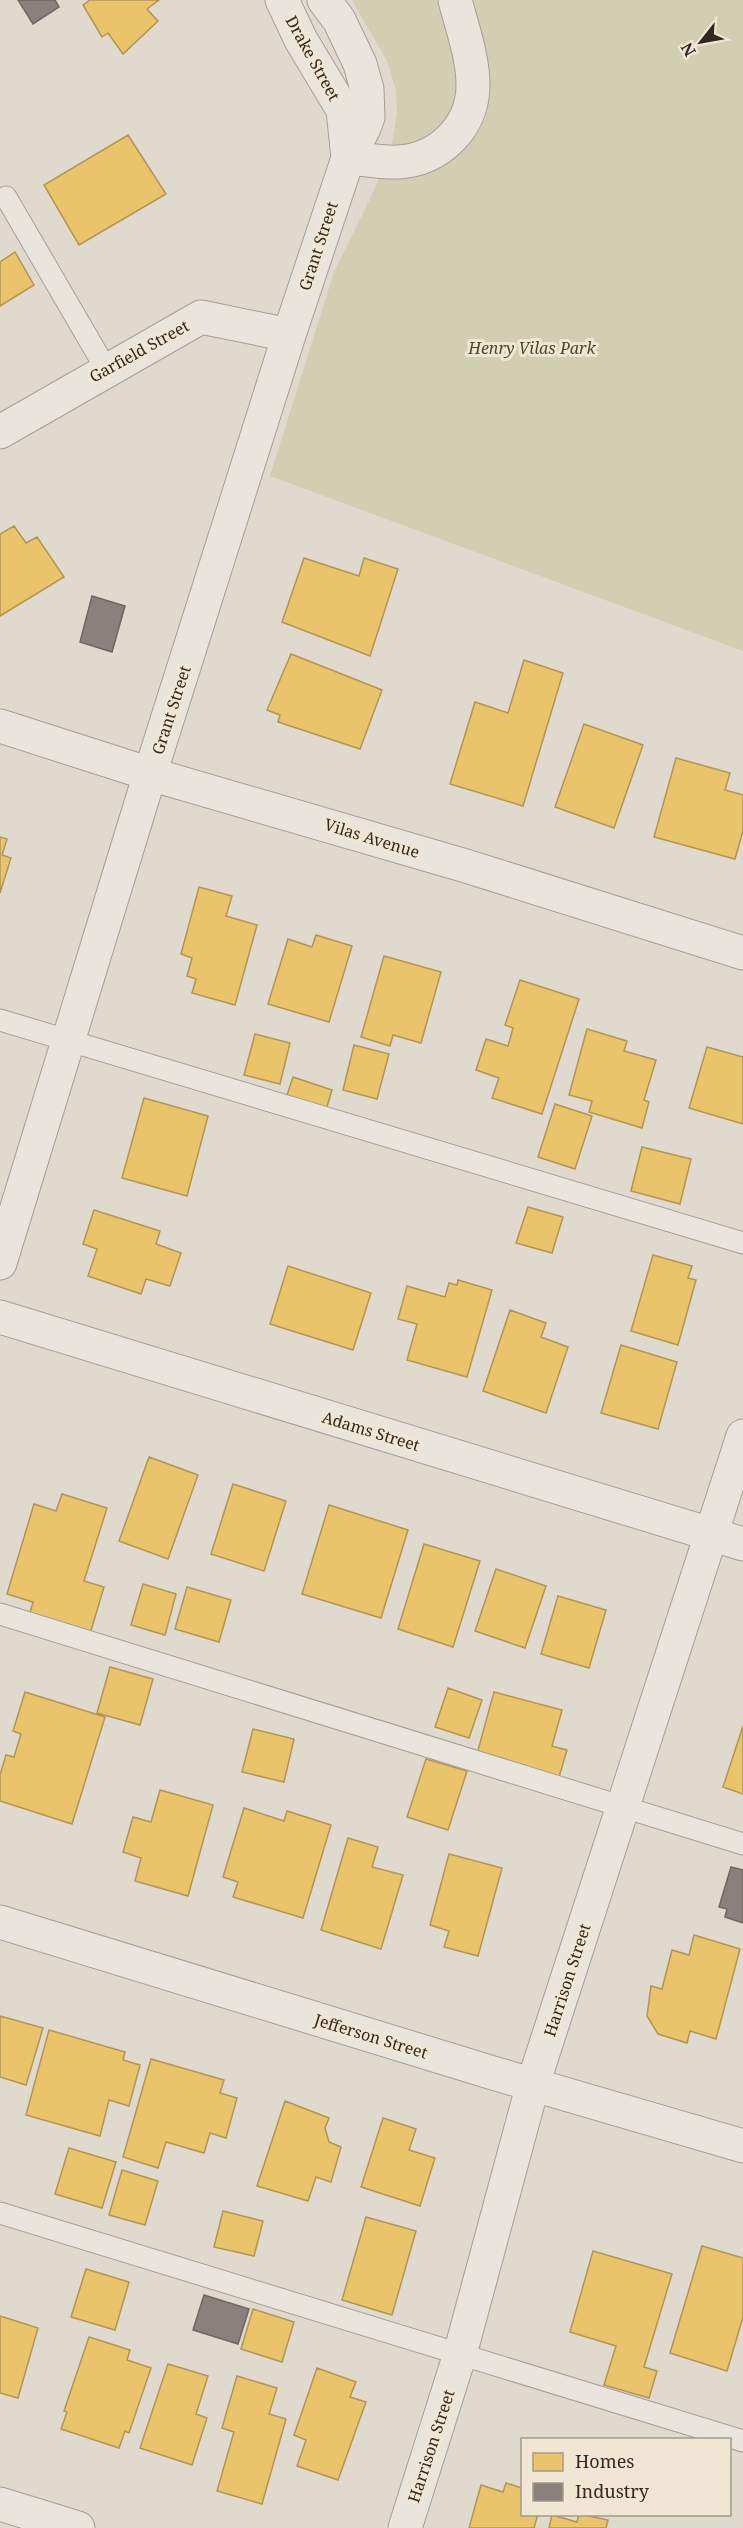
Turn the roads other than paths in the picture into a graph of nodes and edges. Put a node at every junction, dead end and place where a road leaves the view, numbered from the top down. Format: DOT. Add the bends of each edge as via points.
graph roads {
  1 [pos="282,0"];
  2 [pos="324,0"];
  3 [pos="455,0"];
  4 [pos="348,158"];
  5 [pos="6,197"];
  6 [pos="289,335"];
  7 [pos="106,369"];
  8 [pos="0,432"];
  9 [pos="0,726"];
  10 [pos="150,774"];
  11 [pos="743,953"];
  12 [pos="0,1020"];
  13 [pos="68,1042"];
  14 [pos="743,1243"];
  15 [pos="0,1263"];
  16 [pos="0,1317"];
  17 [pos="743,1436"];
  18 [pos="728,1540"];
  19 [pos="0,1614"];
  20 [pos="622,1806"];
  21 [pos="743,1844"];
  22 [pos="0,1922"];
  23 [pos="533,2084"];
  24 [pos="743,2146"];
  25 [pos="0,2213"];
  26 [pos="460,2354"];
  27 [pos="743,2441"];
  28 [pos="0,2504"];
  29 [pos="78,2528"];
  30 [pos="405,2528"];
  1 -- 4 [label="street, Drake Street" via="342,110"];
  2 -- 4 [label="street, Drake Street" via="352,44 367,89 368,117"];
  3 -- 4 [label="street" via="473,86 466,116 456,134 423,158 398,162"];
  4 -- 6 [label="street, Grant Street"];
  5 -- 7 [label="lane"];
  6 -- 7 [label="street, Garfield Street" via="201,317"];
  6 -- 10 [label="street, Grant Street"];
  7 -- 8 [label="street, Garfield Street"];
  9 -- 10 [label="street, Vilas Avenue"];
  10 -- 11 [label="street, Vilas Avenue"];
  10 -- 13 [label="street, Grant Street"];
  12 -- 13 [label="lane"];
  13 -- 14 [label="lane"];
  13 -- 15 [label="street, Grant Street"];
  16 -- 18 [label="street, Adams Street"];
  17 -- 18 [label="street, Harrison Street"];
  18 -- 20 [label="street, Harrison Street"];
  19 -- 20 [label="lane"];
  20 -- 21 [label="lane"];
  20 -- 23 [label="street, Harrison Street"];
  22 -- 23 [label="street, Jefferson Street"];
  23 -- 24 [label="street, Jefferson Street"];
  23 -- 26 [label="street, Harrison Street"];
  25 -- 26 [label="lane"];
  26 -- 27 [label="lane"];
  26 -- 30 [label="street, Harrison Street"];
  28 -- 29 [label="street"];
}
